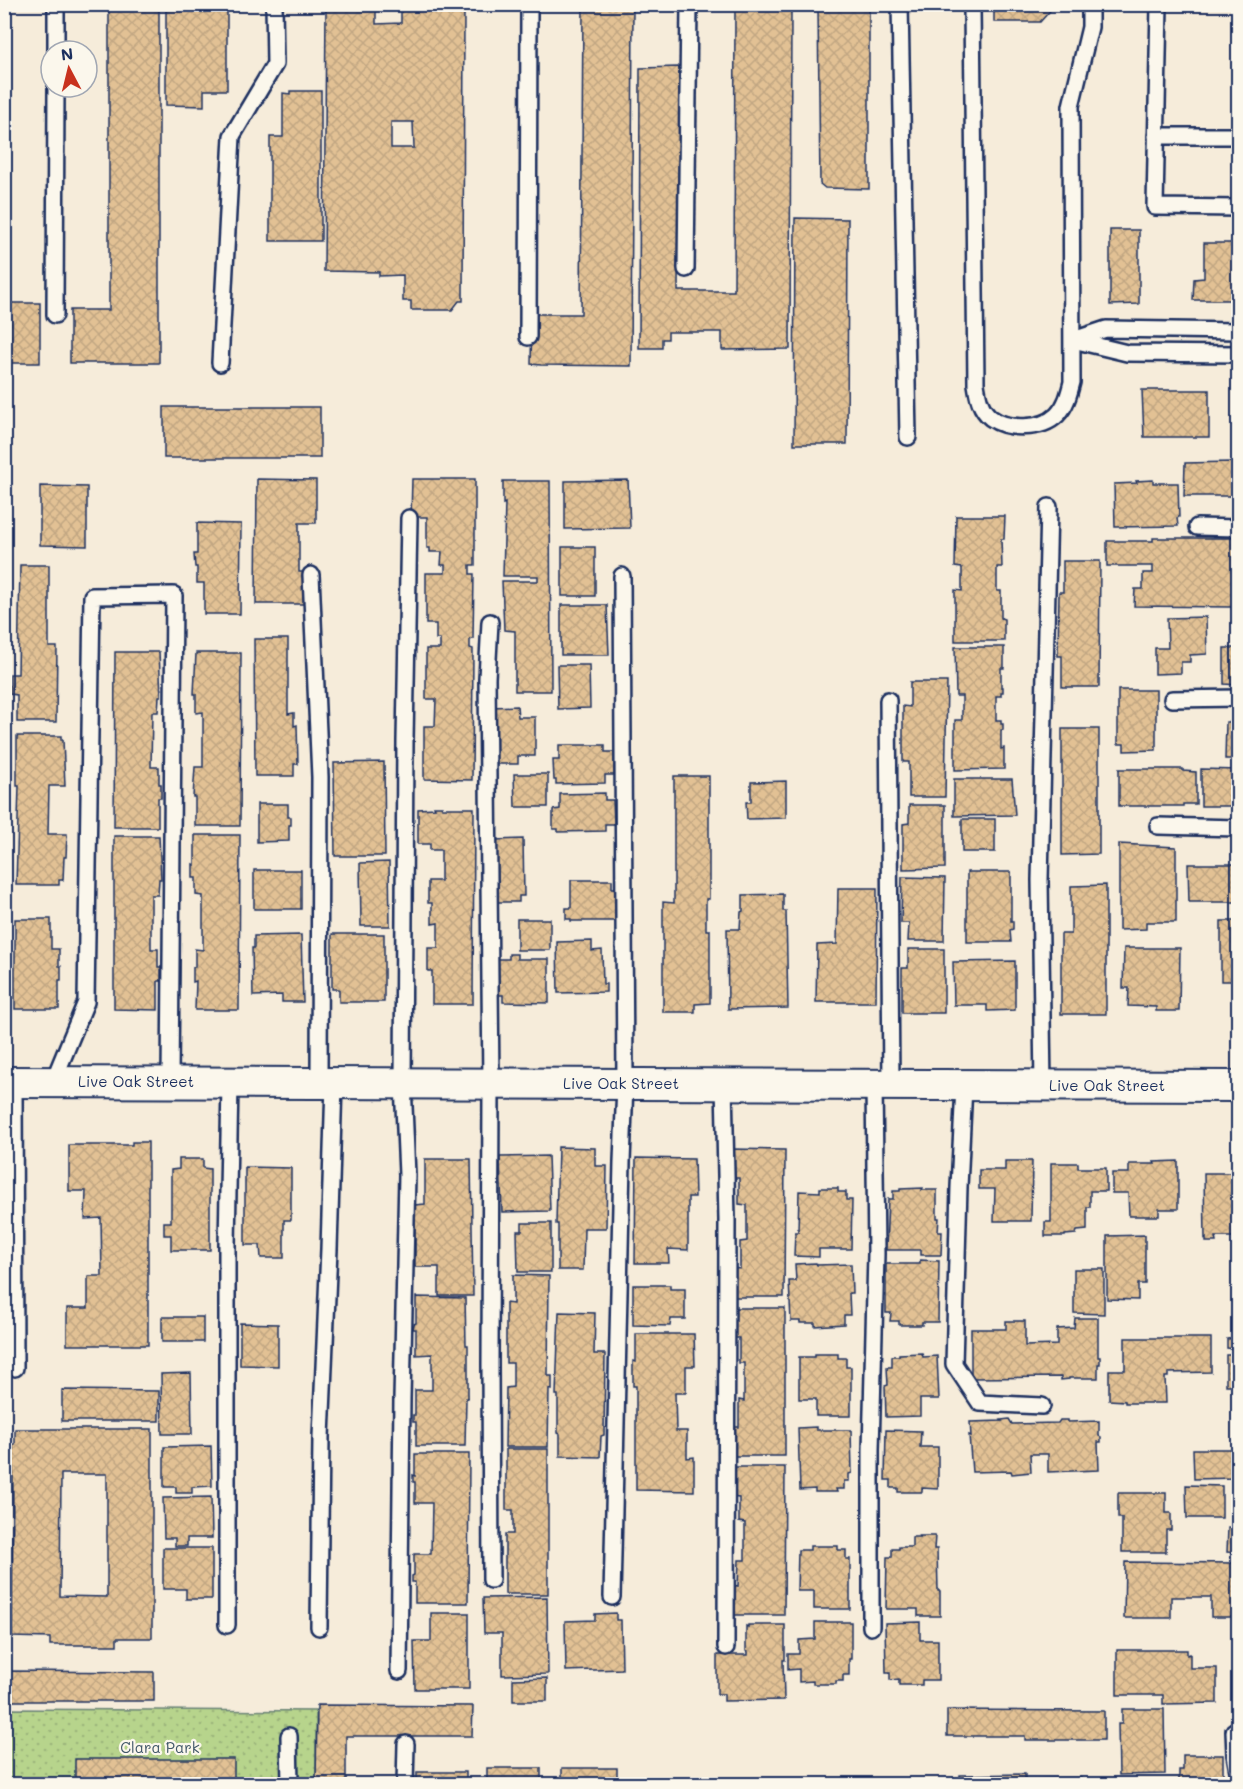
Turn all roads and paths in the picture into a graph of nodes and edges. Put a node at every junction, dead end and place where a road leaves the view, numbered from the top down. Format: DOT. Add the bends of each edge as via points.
graph roads {
  1 [pos="56,4"];
  2 [pos="274,4"];
  3 [pos="529,4"];
  4 [pos="689,4"];
  5 [pos="900,4"];
  6 [pos="1090,4"];
  7 [pos="1159,4"];
  8 [pos="972,7"];
  9 [pos="56,39"];
  10 [pos="56,99"];
  11 [pos="1156,136"];
  12 [pos="1239,136"];
  13 [pos="1239,208"];
  14 [pos="686,269"];
  15 [pos="55,315"];
  16 [pos="1239,331"];
  17 [pos="528,337"];
  18 [pos="1073,340"];
  19 [pos="1239,354"];
  20 [pos="220,363"];
  21 [pos="908,437"];
  22 [pos="1049,507"];
  23 [pos="409,518"];
  24 [pos="1197,527"];
  25 [pos="1239,528"];
  26 [pos="311,575"];
  27 [pos="622,576"];
  28 [pos="490,622"];
  29 [pos="1239,698"];
  30 [pos="1172,699"];
  31 [pos="888,700"];
  32 [pos="1158,826"];
  33 [pos="1239,828"];
  34 [pos="9,1082"];
  35 [pos="53,1082"];
  36 [pos="170,1082"];
  37 [pos="230,1083"];
  38 [pos="326,1083"];
  39 [pos="403,1083"];
  40 [pos="491,1084"];
  41 [pos="625,1084"];
  42 [pos="724,1084"];
  43 [pos="882,1085"];
  44 [pos="964,1086"];
  45 [pos="1043,1086"];
  46 [pos="1239,1086"];
  47 [pos="15,1368"];
  48 [pos="1042,1406"];
  49 [pos="491,1580"];
  50 [pos="612,1597"];
  51 [pos="226,1625"];
  52 [pos="319,1627"];
  53 [pos="871,1627"];
  54 [pos="726,1647"];
  55 [pos="399,1671"];
  56 [pos="1234,1731"];
  57 [pos="289,1736"];
  58 [pos="406,1744"];
  59 [pos="1239,1771"];
  60 [pos="290,1785"];
  61 [pos="405,1785"];
  1 -- 9 [label="lane"];
  2 -- 20 [label="lane" via="274,64 232,136"];
  3 -- 17 [label="lane"];
  4 -- 14 [label="lane"];
  5 -- 21 [label="lane"];
  6 -- 18 [label="lane" via="1090,27 1071,105"];
  7 -- 11 [label="lane"];
  8 -- 18 [label="lane" via="976,384 980,404 990,417 1006,426 1041,424 1056,416 1066,403 1072,382"];
  10 -- 15 [label="lane"];
  11 -- 12 [label="lane"];
  11 -- 13 [label="lane" via="1155,207"];
  16 -- 18 [label="lane" via="1106,329"];
  18 -- 19 [label="lane" via="1127,353"];
  22 -- 45 [label="lane" via="1041,880"];
  23 -- 39 [label="lane"];
  24 -- 25 [label="lane"];
  26 -- 38 [label="lane" via="320,777"];
  27 -- 41 [label="lane"];
  28 -- 40 [label="lane" via="487,678"];
  29 -- 30 [label="lane"];
  31 -- 43 [label="lane"];
  32 -- 33 [label="lane"];
  34 -- 35 [label="street, Live Oak Street"];
  34 -- 47 [label="lane"];
  35 -- 36 [label="street, Live Oak Street"];
  35 -- 36 [label="lane" via="86,1002 92,596 174,594"];
  36 -- 37 [label="street, Live Oak Street"];
  37 -- 38 [label="street, Live Oak Street"];
  37 -- 51 [label="lane"];
  38 -- 39 [label="street, Live Oak Street"];
  38 -- 52 [label="lane" via="330,1237 321,1437"];
  39 -- 40 [label="street, Live Oak Street"];
  39 -- 55 [label="lane" via="407,1175"];
  40 -- 41 [label="street, Live Oak Street"];
  40 -- 49 [label="lane"];
  41 -- 42 [label="street, Live Oak Street"];
  41 -- 50 [label="lane"];
  42 -- 43 [label="street, Live Oak Street"];
  42 -- 54 [label="lane"];
  43 -- 44 [label="street, Live Oak Street"];
  43 -- 53 [label="lane" via="871,1450"];
  44 -- 45 [label="street, Live Oak Street"];
  44 -- 48 [label="lane" via="954,1364 980,1402"];
  45 -- 46 [label="street, Live Oak Street"];
  56 -- 59 [label="lane"];
  57 -- 60 [label="lane"];
  58 -- 61 [label="lane"];
}
